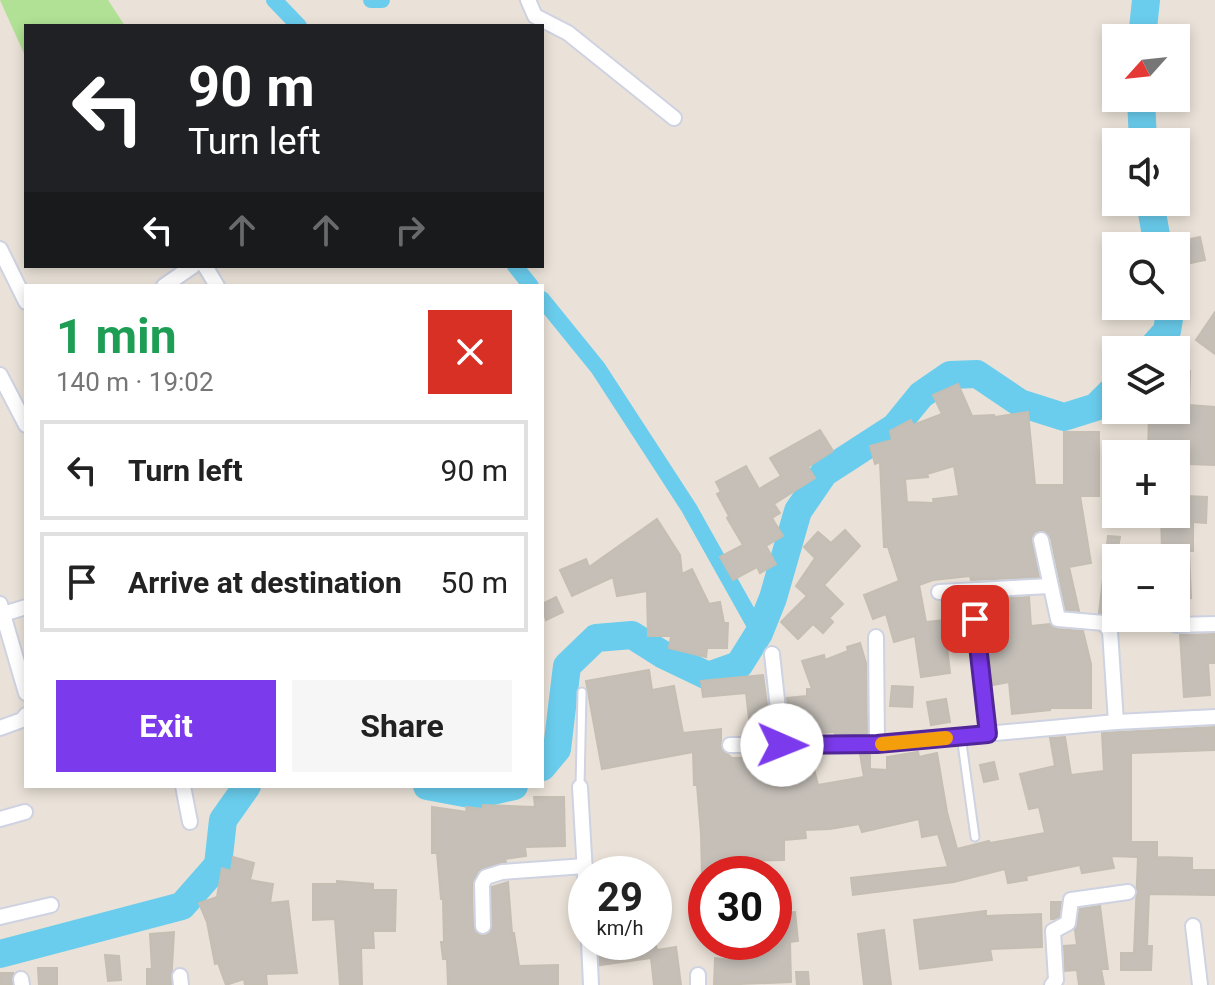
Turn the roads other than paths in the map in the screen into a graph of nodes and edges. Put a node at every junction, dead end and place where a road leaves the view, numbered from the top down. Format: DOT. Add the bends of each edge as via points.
graph roads {
  1 [pos="528,0"];
  2 [pos="674,118"];
  3 [pos="0,249"];
  4 [pos="190,268"];
  5 [pos="167,284"];
  6 [pos="24,298"];
  7 [pos="0,375"];
  8 [pos="24,421"];
  9 [pos="1041,540"];
  10 [pos="1050,586"];
  11 [pos="939,592"];
  12 [pos="24,607"];
  13 [pos="1,611"];
  14 [pos="975,619"];
  15 [pos="1215,624"];
  16 [pos="1190,625"];
  17 [pos="876,637"];
  18 [pos="772,654"];
  19 [pos="24,686"];
  20 [pos="582,692"];
  21 [pos="1215,717"];
  22 [pos="24,718"];
  23 [pos="1116,722"];
  24 [pos="0,728"];
  25 [pos="988,734"];
  26 [pos="961,736"];
  27 [pos="877,744"];
  28 [pos="730,745"];
  29 [pos="782,745"];
  30 [pos="580,787"];
  31 [pos="183,788"];
  32 [pos="25,812"];
  33 [pos="0,819"];
  34 [pos="190,822"];
  35 [pos="975,837"];
  36 [pos="584,856"];
  37 [pos="568,867"];
  38 [pos="1128,892"];
  39 [pos="51,905"];
  40 [pos="0,917"];
  41 [pos="483,926"];
  42 [pos="1193,926"];
  43 [pos="590,960"];
  44 [pos="591,985"];
  45 [pos="1052,985"];
  46 [pos="1200,985"];
  1 -- 2 [label="street" via="535,16 568,33"];
  3 -- 6 [label="street"];
  4 -- 5 [label="street"];
  7 -- 8 [label="street"];
  9 -- 10 [label="street"];
  10 -- 11 [label="street"];
  10 -- 23 [label="street" via="1058,619 1108,626"];
  12 -- 13 [label="street"];
  13 -- 19 [label="street"];
  14 -- 25 [label="street"];
  15 -- 16 [label="street"];
  17 -- 27 [label="street"];
  18 -- 29 [label="street"];
  20 -- 30 [label="lane"];
  21 -- 23 [label="street"];
  22 -- 24 [label="street"];
  23 -- 25 [label="street"];
  25 -- 26 [label="street"];
  26 -- 27 [label="street"];
  26 -- 35 [label="lane"];
  27 -- 29 [label="street"];
  28 -- 29 [label="street"];
  30 -- 36 [label="street"];
  31 -- 34 [label="street"];
  32 -- 33 [label="street"];
  37 -- 41 [label="street" via="486,877"];
  38 -- 45 [label="street" via="1071,900 1068,923 1053,931"];
  39 -- 40 [label="street"];
  42 -- 46 [label="street"];
  43 -- 44 [label="street"];
}
